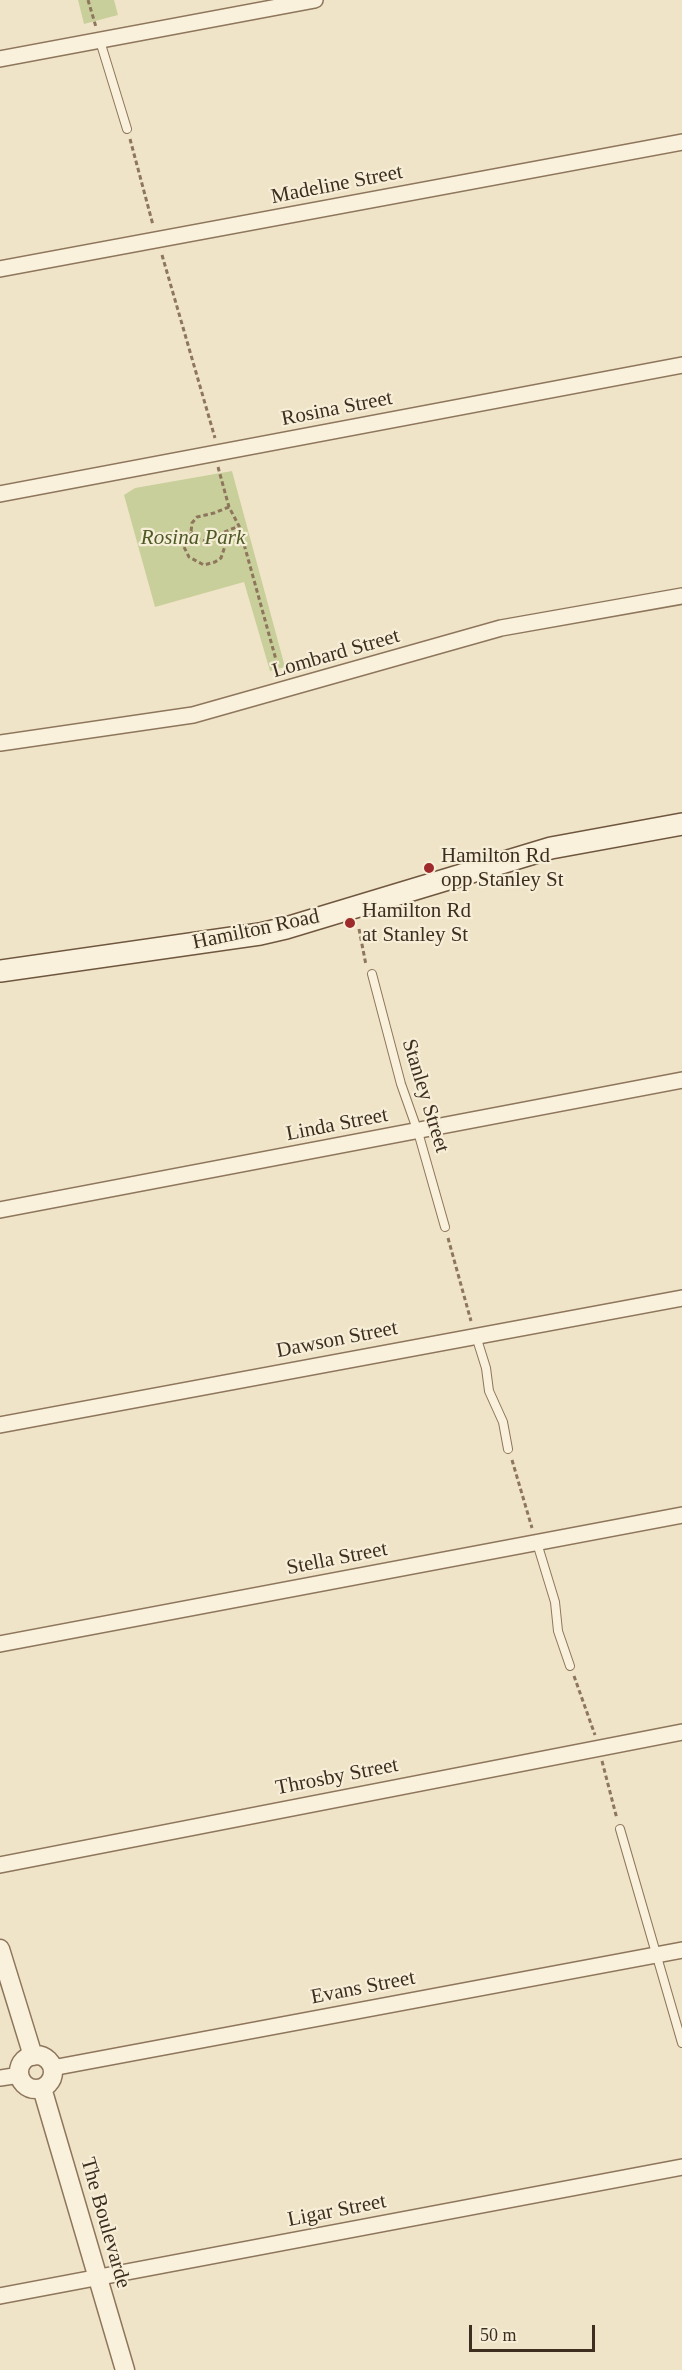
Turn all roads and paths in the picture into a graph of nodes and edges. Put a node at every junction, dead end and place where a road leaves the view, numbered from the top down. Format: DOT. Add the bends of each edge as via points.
graph roads {
  1 [pos="88,0"];
  2 [pos="315,0"];
  3 [pos="100,40"];
  4 [pos="0,59"];
  5 [pos="127,129"];
  6 [pos="682,142"];
  7 [pos="157,240"];
  8 [pos="0,269"];
  9 [pos="682,365"];
  10 [pos="217,453"];
  11 [pos="0,494"];
  12 [pos="229,507"];
  13 [pos="239,526"];
  14 [pos="191,532"];
  15 [pos="222,534"];
  16 [pos="682,596"];
  17 [pos="278,667"];
  18 [pos="0,743"];
  19 [pos="682,824"];
  20 [pos="359,929"];
  21 [pos="0,971"];
  22 [pos="372,974"];
  23 [pos="682,1080"];
  24 [pos="418,1132"];
  25 [pos="0,1210"];
  26 [pos="445,1227"];
  27 [pos="682,1298"];
  28 [pos="476,1335"];
  29 [pos="0,1425"];
  30 [pos="508,1449"];
  31 [pos="682,1515"];
  32 [pos="537,1543"];
  33 [pos="0,1644"];
  34 [pos="570,1666"];
  35 [pos="682,1732"];
  36 [pos="599,1747"];
  37 [pos="620,1829"];
  38 [pos="0,1865"];
  39 [pos="0,1949"];
  40 [pos="682,1950"];
  41 [pos="656,1954"];
  42 [pos="682,2043"];
  43 [pos="33,2056"];
  44 [pos="52,2068"];
  45 [pos="20,2075"];
  46 [pos="0,2078"];
  47 [pos="42,2088"];
  48 [pos="682,2167"];
  49 [pos="98,2278"];
  50 [pos="0,2296"];
  51 [pos="125,2370"];
  1 -- 3 [label="path"];
  2 -- 3 [label="street"];
  3 -- 4 [label="street"];
  3 -- 5 [label="lane"];
  5 -- 7 [label="path"];
  6 -- 7 [label="street, Madeline Street"];
  7 -- 8 [label="street, Madeline Street"];
  7 -- 10 [label="path"];
  9 -- 10 [label="street, Rosina Street"];
  10 -- 11 [label="street, Rosina Street"];
  10 -- 12 [label="path"];
  12 -- 13 [label="path"];
  12 -- 14 [label="path" via="197,517"];
  13 -- 15 [label="path"];
  13 -- 17 [label="path"];
  14 -- 15 [label="path" via="205,541"];
  14 -- 15 [label="path" via="184,547 189,557 204,565 221,558 225,546"];
  16 -- 18 [label="street, Lombard Street" via="501,628 193,715"];
  19 -- 21 [label="main road, Hamilton Road" via="551,848 277,930"];
  20 -- 22 [label="path" via="365,963"];
  22 -- 24 [label="lane, Stanley Street"];
  23 -- 24 [label="street, Linda Street"];
  24 -- 25 [label="street, Linda Street"];
  24 -- 26 [label="lane, Stanley Street"];
  26 -- 28 [label="path"];
  27 -- 28 [label="street, Dawson Street"];
  28 -- 29 [label="street, Dawson Street"];
  28 -- 30 [label="lane"];
  30 -- 32 [label="path"];
  31 -- 32 [label="street, Stella Street"];
  32 -- 33 [label="street, Stella Street"];
  32 -- 34 [label="lane"];
  34 -- 36 [label="path"];
  35 -- 36 [label="street, Throsby Street"];
  36 -- 37 [label="path"];
  36 -- 38 [label="street, Throsby Street"];
  37 -- 41 [label="lane"];
  39 -- 43 [label="street"];
  40 -- 41 [label="street, Evans Street"];
  41 -- 42 [label="lane"];
  41 -- 44 [label="street, Evans Street"];
  43 -- 44 [label="street" via="47,2059"];
  43 -- 45 [label="street" via="24,2061"];
  44 -- 47 [label="street" via="50,2082"];
  45 -- 46 [label="street"];
  45 -- 47 [label="street" via="28,2086"];
  47 -- 49 [label="street, The Boulevarde"];
  48 -- 49 [label="street, Ligar Street"];
  49 -- 50 [label="street, Ligar Street"];
  49 -- 51 [label="street, The Boulevarde"];
}
